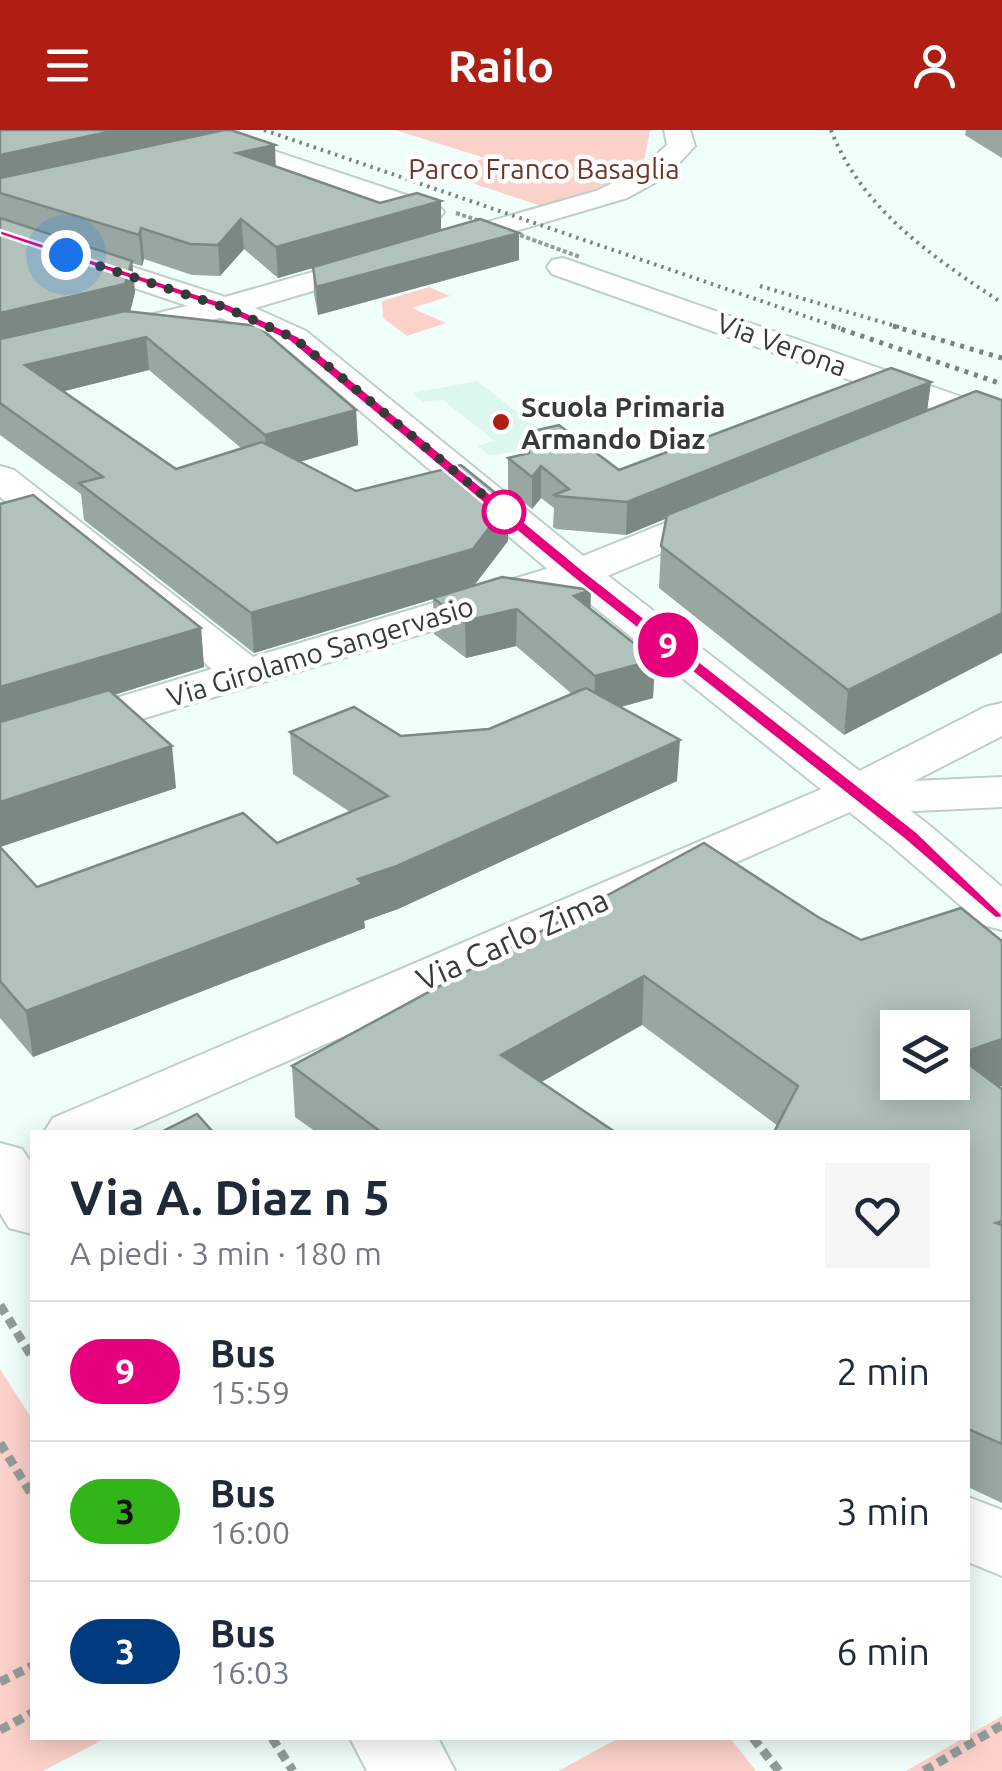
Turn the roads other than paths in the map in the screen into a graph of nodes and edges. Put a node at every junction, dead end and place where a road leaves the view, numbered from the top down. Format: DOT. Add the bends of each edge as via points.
graph roads {
  1 [pos="677,130"];
  2 [pos="174,158"];
  3 [pos="442,213"];
  4 [pos="0,233"];
  5 [pos="572,262"];
  6 [pos="224,307"];
  7 [pos="0,361"];
  8 [pos="987,417"];
  9 [pos="917,434"];
  10 [pos="0,478"];
  11 [pos="771,494"];
  12 [pos="578,574"];
  13 [pos="246,674"];
  14 [pos="1002,681"];
  15 [pos="1002,717"];
  16 [pos="0,748"];
  17 [pos="841,781"];
  18 [pos="1002,792"];
  19 [pos="1002,914"];
  20 [pos="80,1130"];
  21 [pos="30,1152"];
  22 [pos="0,1164"];
  23 [pos="30,1209"];
  24 [pos="970,1527"];
  25 [pos="1002,1545"];
  26 [pos="391,1740"];
  27 [pos="413,1771"];
  1 -- 6 [label="street" via="681,146 668,164 606,197"];
  2 -- 3 [label="street" via="232,145"];
  4 -- 6 [label="street"];
  5 -- 8 [label="street, Via Verona"];
  6 -- 7 [label="street"];
  6 -- 12 [label="street" via="294,338"];
  8 -- 9 [label="street"];
  10 -- 13 [label="street"];
  11 -- 12 [label="street, Via Girolamo Sangervasio"];
  12 -- 13 [label="street, Via Girolamo Sangervasio"];
  12 -- 17 [label="street"];
  13 -- 16 [label="street, Via Girolamo Sangervasio"];
  14 -- 17 [label="street, Via Carlo Zima"];
  15 -- 17 [label="street, Via Carlo Zima"];
  17 -- 18 [label="street" via="916,796"];
  17 -- 19 [label="street"];
  17 -- 20 [label="street, Via Carlo Zima" via="781,821"];
  21 -- 22 [label="street"];
  22 -- 23 [label="street"];
  24 -- 25 [label="street"];
  26 -- 27 [label="street"];
}
